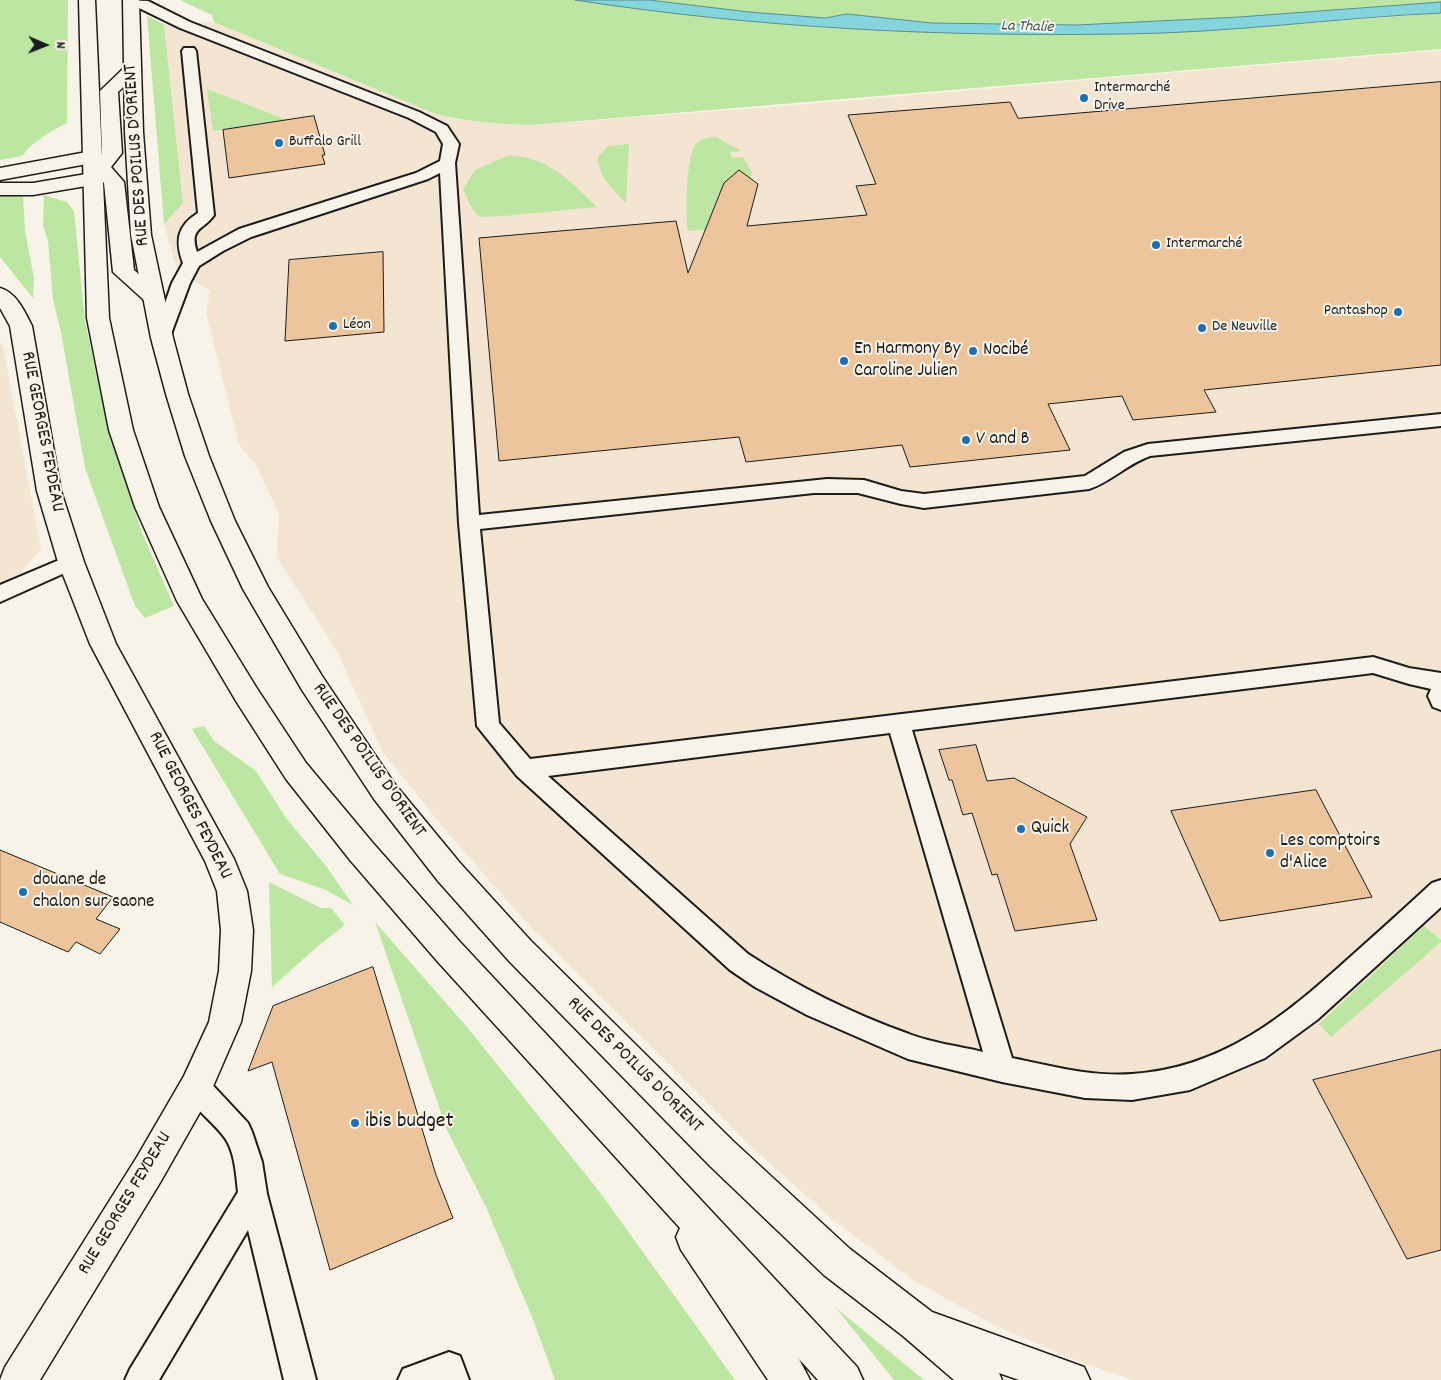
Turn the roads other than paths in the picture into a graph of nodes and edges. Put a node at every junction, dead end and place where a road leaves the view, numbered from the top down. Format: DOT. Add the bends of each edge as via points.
graph roads {
  1 [pos="87,0"];
  2 [pos="131,1"];
  3 [pos="189,51"];
  4 [pos="132,70"];
  5 [pos="447,163"];
  6 [pos="95,168"];
  7 [pos="0,174"];
  8 [pos="0,188"];
  9 [pos="192,263"];
  10 [pos="0,294"];
  11 [pos="153,296"];
  12 [pos="162,338"];
  13 [pos="1441,420"];
  14 [pos="469,523"];
  15 [pos="71,562"];
  16 [pos="0,594"];
  17 [pos="1441,682"];
  18 [pos="1441,690"];
  19 [pos="1441,701"];
  20 [pos="898,723"];
  21 [pos="525,769"];
  22 [pos="1441,891"];
  23 [pos="1002,1069"];
  24 [pos="196,1087"];
  25 [pos="665,1188"];
  26 [pos="253,1194"];
  27 [pos="916,1323"];
  28 [pos="18,1380"];
  29 [pos="141,1380"];
  30 [pos="300,1380"];
  31 [pos="414,1380"];
  32 [pos="453,1380"];
  33 [pos="791,1380"];
  34 [pos="844,1380"];
  35 [pos="983,1380"];
  36 [pos="1071,1380"];
  1 -- 6 [label="main road"];
  2 -- 4 [label="main road, RUE DES POILUS D'ORIENT"];
  2 -- 5 [label="lane" via="414,114 442,129 451,144"];
  3 -- 9 [label="lane" via="206,215 193,222 186,232 186,248"];
  4 -- 6 [label="main road" via="109,91 112,153"];
  4 -- 11 [label="main road, RUE DES POILUS D'ORIENT" via="141,235"];
  5 -- 9 [label="lane" via="422,176 245,233"];
  5 -- 14 [label="lane"];
  6 -- 7 [label="main road"];
  6 -- 8 [label="main road" via="33,189"];
  6 -- 11 [label="main road" via="114,182 124,272"];
  6 -- 25 [label="main road" via="98,318 121,430 147,506 195,610 246,694 308,785 449,952"];
  9 -- 12 [label="lane"];
  10 -- 15 [label="main road, RUE GEORGES FEYDEAU" via="21,326 49,491"];
  11 -- 12 [label="main road, RUE DES POILUS D'ORIENT"];
  12 -- 27 [label="main road, RUE DES POILUS D'ORIENT" via="197,456 247,572 312,683 384,791 520,951 616,1049 838,1262"];
  13 -- 14 [label="lane" via="1148,450 1126,458 1105,475 1089,482 1060,487 924,501 842,484"];
  14 -- 21 [label="lane" via="488,726"];
  15 -- 16 [label="lane"];
  15 -- 24 [label="main road, RUE GEORGES FEYDEAU" via="103,644 187,796 232,891 237,930 235,972 225,1022"];
  17 -- 20 [label="lane" via="1373,665"];
  18 -- 19 [label="lane"];
  20 -- 21 [label="lane"];
  20 -- 23 [label="lane"];
  21 -- 23 [label="lane" via="739,962 764,979 816,1007 908,1047"];
  22 -- 23 [label="lane" via="1308,1012 1255,1049 1190,1077 1132,1087 1085,1085"];
  24 -- 26 [label="lane" via="238,1132 248,1162"];
  24 -- 28 [label="main road, RUE GEORGES FEYDEAU"];
  25 -- 33 [label="main road" via="714,1269"];
  25 -- 34 [label="main road"];
  26 -- 29 [label="lane"];
  26 -- 30 [label="lane"];
  27 -- 35 [label="main road, RUE DES POILUS D'ORIENT"];
  27 -- 36 [label="main road"];
  31 -- 32 [label="lane" via="449,1367"];
}
